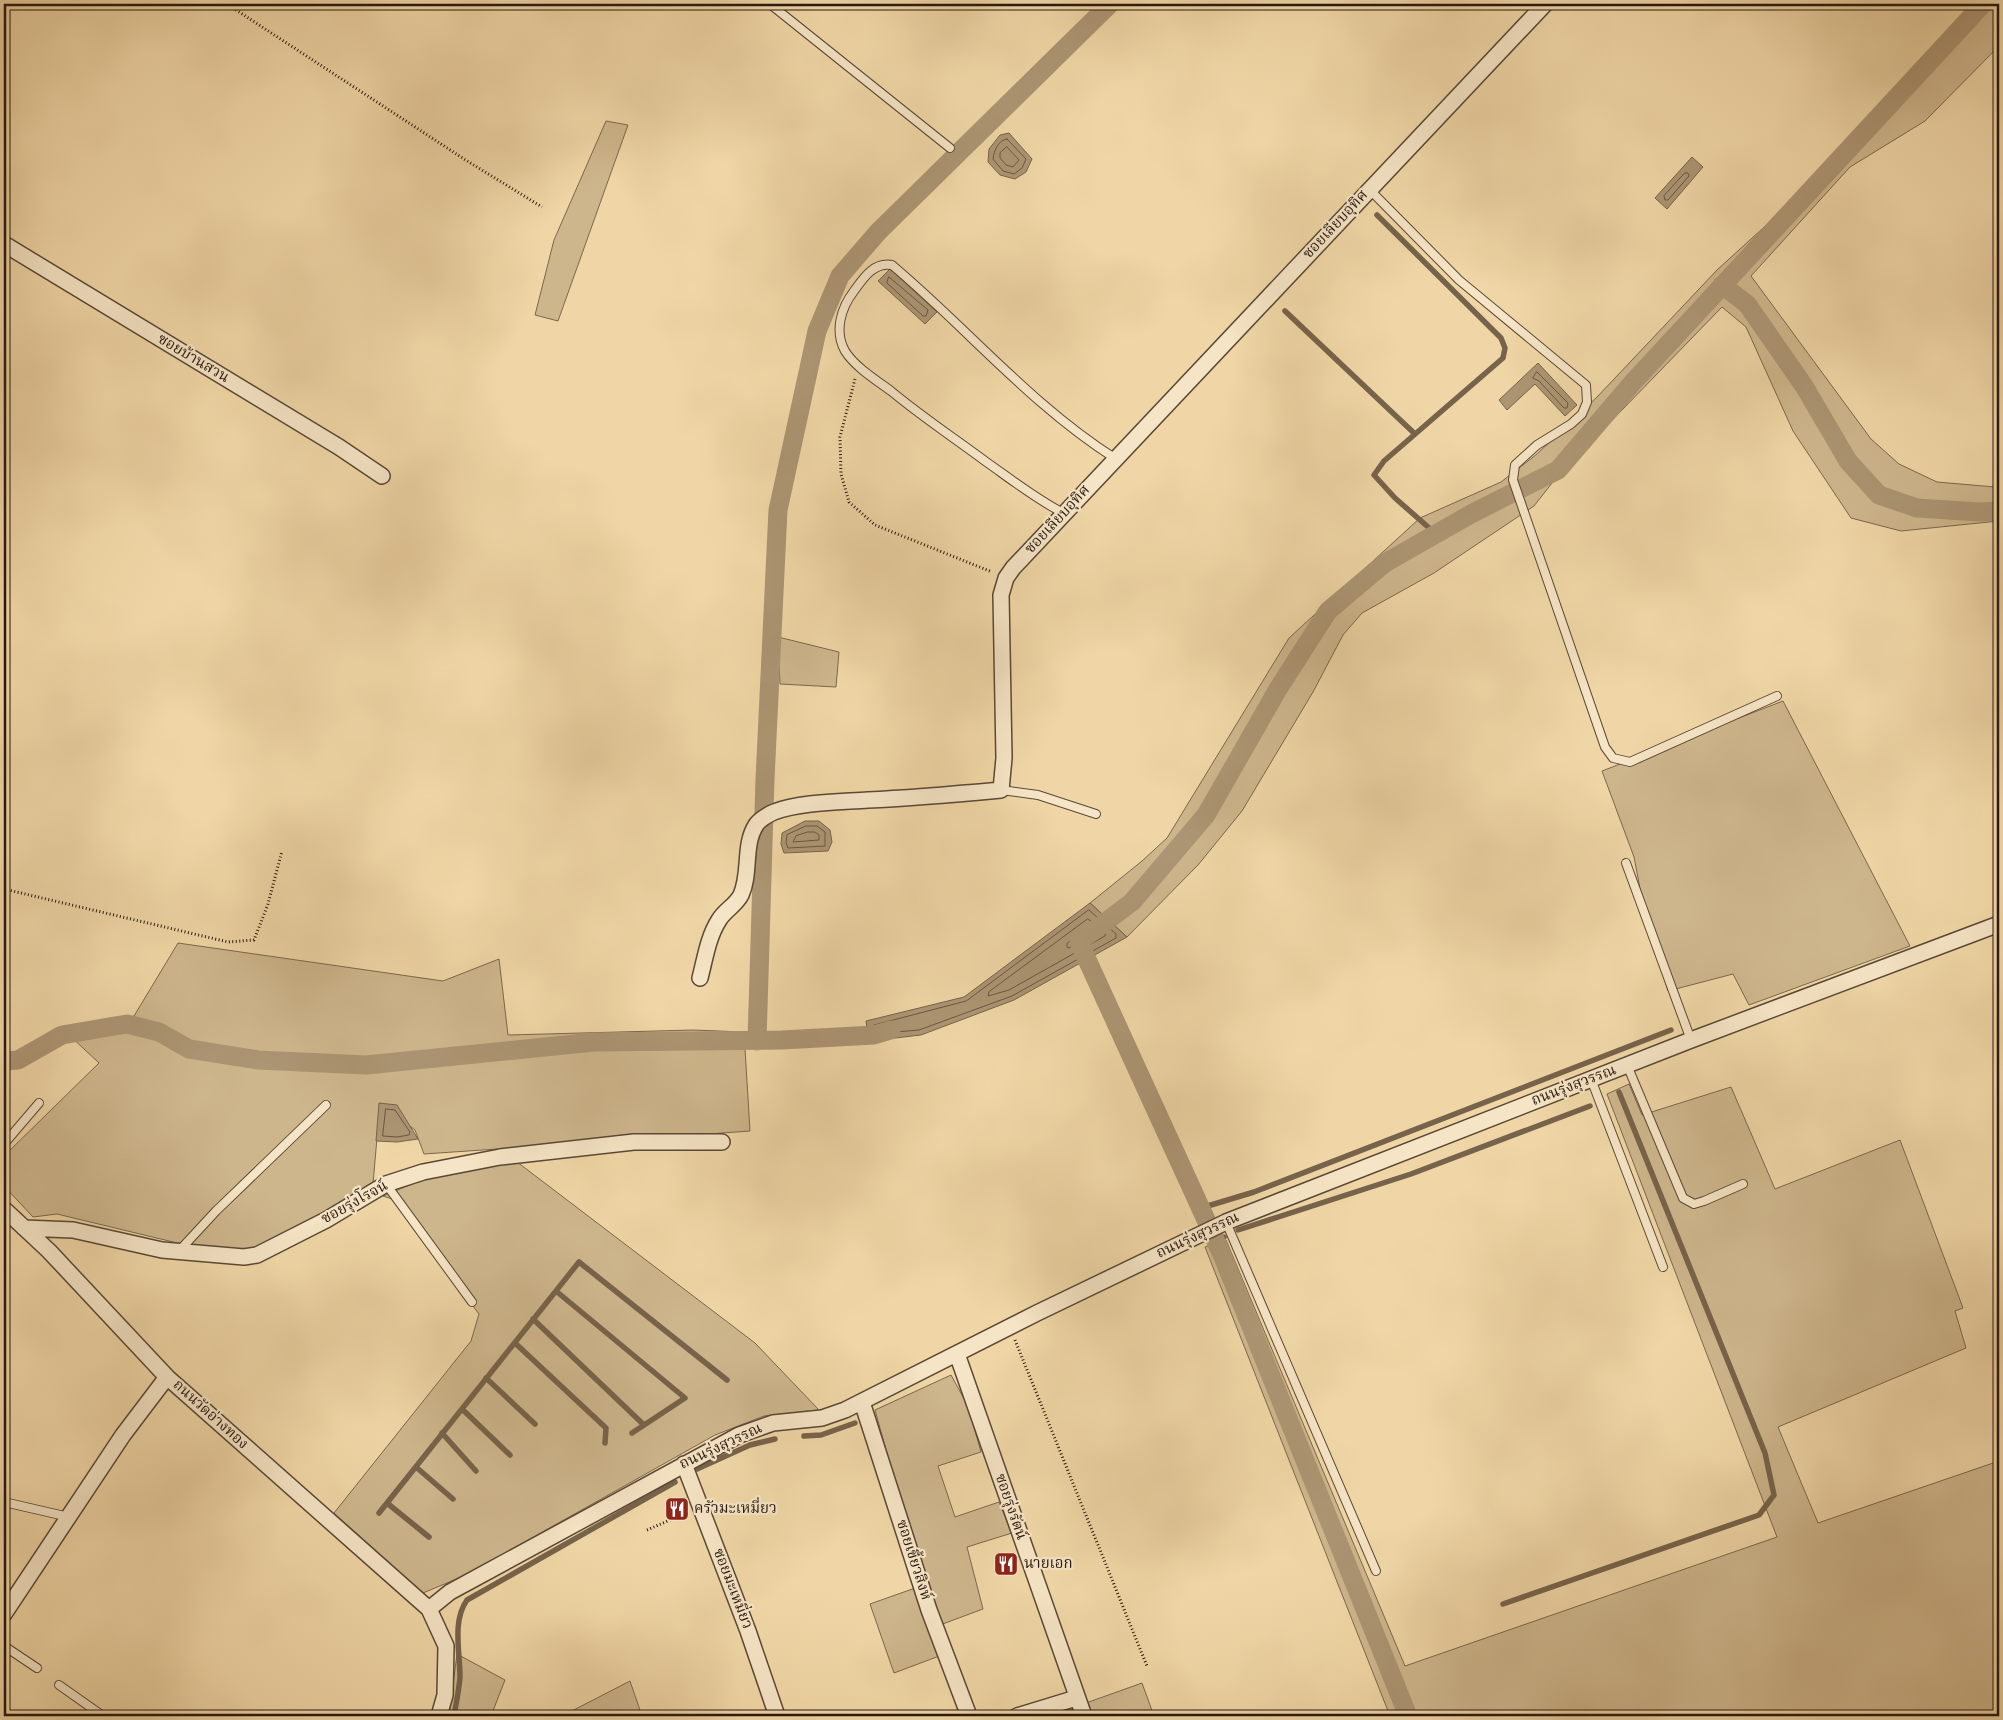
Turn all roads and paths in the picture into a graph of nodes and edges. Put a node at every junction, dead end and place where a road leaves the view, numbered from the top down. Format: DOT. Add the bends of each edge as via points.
graph roads {
  1 [pos="227,4"];
  2 [pos="770,4"];
  3 [pos="1545,4"];
  4 [pos="950,148"];
  5 [pos="1369,189"];
  6 [pos="542,207"];
  7 [pos="4,244"];
  8 [pos="859,365"];
  9 [pos="1116,459"];
  10 [pos="382,476"];
  11 [pos="1064,514"];
  12 [pos="1006,578"];
  13 [pos="1777,696"];
  14 [pos="1001,790"];
  15 [pos="1096,814"];
  16 [pos="282,851"];
  17 [pos="1626,863"];
  18 [pos="4,889"];
  19 [pos="1999,924"];
  20 [pos="700,978"];
  21 [pos="1691,1040"];
  22 [pos="1627,1065"];
  23 [pos="1591,1079"];
  24 [pos="39,1103"];
  25 [pos="326,1105"];
  26 [pos="722,1142"];
  27 [pos="4,1144"];
  28 [pos="386,1184"];
  29 [pos="1743,1184"];
  30 [pos="4,1210"];
  31 [pos="1225,1223"];
  32 [pos="24,1228"];
  33 [pos="179,1251"];
  34 [pos="1663,1267"];
  35 [pos="472,1302"];
  36 [pos="1009,1327"];
  37 [pos="957,1354"];
  38 [pos="168,1377"];
  39 [pos="862,1402"];
  40 [pos="684,1464"];
  41 [pos="4,1502"];
  42 [pos="69,1516"];
  43 [pos="670,1520"];
  44 [pos="646,1530"];
  45 [pos="1376,1571"];
  46 [pos="428,1609"];
  47 [pos="4,1614"];
  48 [pos="4,1646"];
  49 [pos="1147,1666"];
  50 [pos="36,1668"];
  51 [pos="59,1685"];
  52 [pos="1076,1698"];
  53 [pos="103,1716"];
  54 [pos="439,1716"];
  55 [pos="778,1716"];
  56 [pos="969,1716"];
  57 [pos="1017,1716"];
  58 [pos="1084,1716"];
  1 -- 6 [label="path"];
  2 -- 4 [label="lane"];
  3 -- 5 [label="street, ซอยเลียบอุทิศ"];
  5 -- 9 [label="street, ซอยเลียบอุทิศ"];
  5 -- 13 [label="lane" via="1459,280 1586,385 1587,402 1582,414 1537,445 1515,465 1513,480 1605,747 1612,758 1630,762"];
  7 -- 10 [label="street, ซอยบ้านสวน"];
  8 -- 9 [label="lane" via="846,352 841,341 839,325 844,307 853,291 876,266 892,265 1055,414 1087,441"];
  8 -- 11 [label="lane" via="914,410 1037,500"];
  8 -- 12 [label="path" via="840,437 841,474 850,502 875,525"];
  9 -- 11 [label="street, ซอยเลียบอุทิศ"];
  11 -- 12 [label="street, ซอยเลียบอุทิศ"];
  12 -- 14 [label="street, ซอยเลียบอุทิศ" via="1001,595 1004,758"];
  14 -- 15 [label="lane" via="1038,795"];
  14 -- 20 [label="street" via="843,802 773,812 757,822 751,835 746,880 734,906 725,912 711,936"];
  16 -- 18 [label="path" via="268,904 254,940 228,942"];
  17 -- 21 [label="lane"];
  19 -- 21 [label="street, ถนนรุ่งสุวรรณ"];
  21 -- 22 [label="street, ถนนรุ่งสุวรรณ"];
  22 -- 23 [label="street, ถนนรุ่งสุวรรณ"];
  22 -- 29 [label="lane" via="1683,1198 1694,1204"];
  23 -- 31 [label="street, ถนนรุ่งสุวรรณ"];
  23 -- 34 [label="lane"];
  24 -- 27 [label="lane"];
  25 -- 33 [label="lane"];
  26 -- 28 [label="street, ซอยรุ่งโรจน์" via="634,1142 500,1157 423,1172"];
  28 -- 33 [label="street, ซอยรุ่งโรจน์" via="257,1256"];
  28 -- 35 [label="lane"];
  30 -- 32 [label="street, ถนนวัดอ่างทอง"];
  31 -- 36 [label="street, ถนนรุ่งสุวรรณ"];
  31 -- 45 [label="lane"];
  32 -- 33 [label="street, ซอยรุ่งโรจน์" via="73,1230"];
  32 -- 38 [label="street, ถนนวัดอ่างทอง"];
  36 -- 37 [label="street, ถนนรุ่งสุวรรณ"];
  36 -- 49 [label="path" via="1026,1361"];
  37 -- 39 [label="street, ถนนรุ่งสุวรรณ"];
  37 -- 52 [label="street, ซอยรุ่งรัตน์"];
  38 -- 42 [label="street"];
  38 -- 46 [label="street, ถนนวัดอ่างทอง"];
  39 -- 40 [label="street, ถนนรุ่งสุวรรณ" via="822,1418 773,1423 739,1435"];
  39 -- 56 [label="street, ซอยเขี้ยวสิงห์" via="929,1610"];
  40 -- 46 [label="street, ถนนรุ่งสุวรรณ" via="450,1592"];
  40 -- 55 [label="street, ซอยมะเหมี่ยว"];
  41 -- 42 [label="lane"];
  42 -- 47 [label="street"];
  43 -- 44 [label="path"];
  46 -- 54 [label="street" via="446,1646 445,1695"];
  48 -- 50 [label="lane"];
  51 -- 53 [label="lane"];
  52 -- 57 [label="street"];
  52 -- 58 [label="street, ซอยรุ่งรัตน์"];
}
